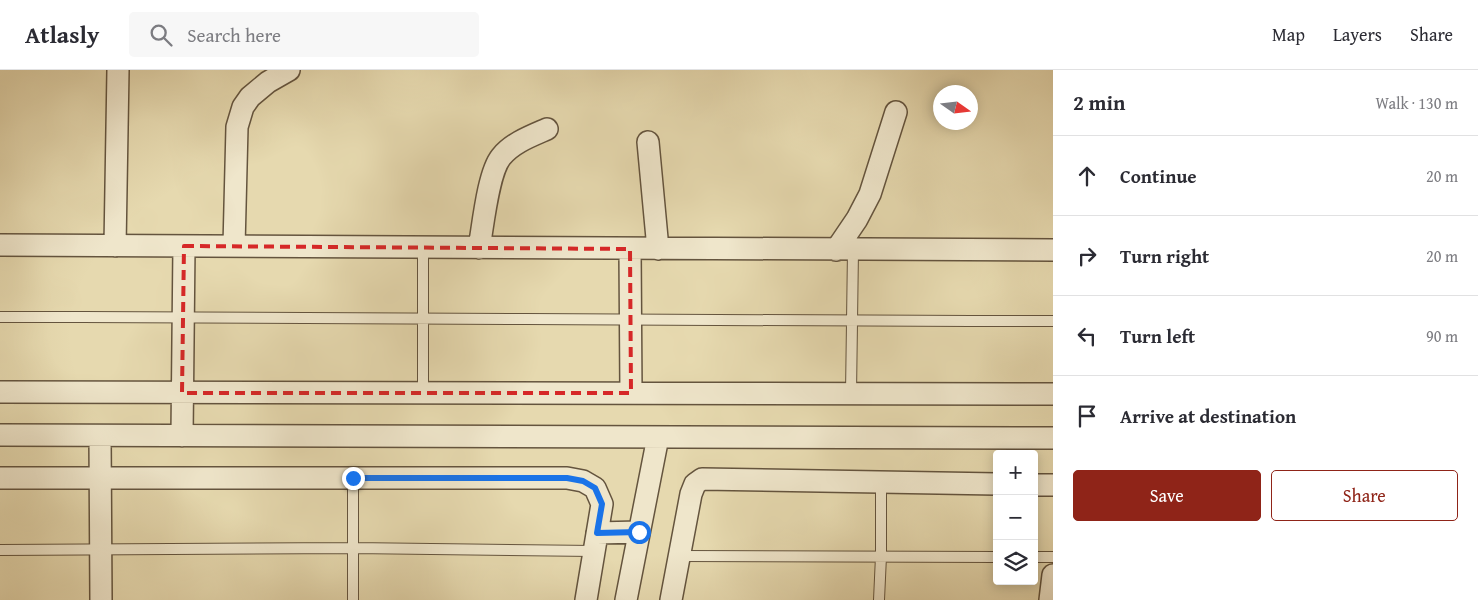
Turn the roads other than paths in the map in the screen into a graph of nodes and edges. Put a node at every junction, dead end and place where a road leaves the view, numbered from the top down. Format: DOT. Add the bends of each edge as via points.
graph roads {
  1 [pos="118,70"];
  2 [pos="289,70"];
  3 [pos="896,112"];
  4 [pos="547,129"];
  5 [pos="648,142"];
  6 [pos="0,245"];
  7 [pos="115,246"];
  8 [pos="184,246"];
  9 [pos="234,246"];
  10 [pos="423,247"];
  11 [pos="479,248"];
  12 [pos="630,249"];
  13 [pos="658,249"];
  14 [pos="844,250"];
  15 [pos="1053,250"];
  16 [pos="183,316"];
  17 [pos="0,317"];
  18 [pos="424,319"];
  19 [pos="630,320"];
  20 [pos="852,321"];
  21 [pos="1053,321"];
  22 [pos="0,392"];
  23 [pos="182,393"];
  24 [pos="424,393"];
  25 [pos="631,393"];
  26 [pos="851,394"];
  27 [pos="1053,394"];
  28 [pos="0,435"];
  29 [pos="100,436"];
  30 [pos="182,436"];
  31 [pos="658,437"];
  32 [pos="1053,438"];
  33 [pos="0,478"];
  34 [pos="100,478"];
  35 [pos="353,478"];
  36 [pos="881,482"];
  37 [pos="993,484"];
  38 [pos="1038,485"];
  39 [pos="1053,485"];
  40 [pos="639,532"];
  41 [pos="596,542"];
  42 [pos="353,548"];
  43 [pos="101,549"];
  44 [pos="0,550"];
  45 [pos="679,556"];
  46 [pos="881,556"];
  47 [pos="993,557"];
  48 [pos="1038,557"];
  49 [pos="1053,557"];
  50 [pos="1053,575"];
  51 [pos="101,600"];
  52 [pos="353,600"];
  53 [pos="586,600"];
  54 [pos="626,600"];
  55 [pos="671,600"];
  56 [pos="879,600"];
  57 [pos="1050,600"];
  1 -- 7 [label="street"];
  2 -- 9 [label="street" via="250,97 237,127"];
  3 -- 14 [label="street" via="870,194"];
  4 -- 11 [label="street" via="517,143 500,158 492,178"];
  5 -- 13 [label="street"];
  6 -- 7 [label="street"];
  7 -- 8 [label="street"];
  8 -- 9 [label="street"];
  8 -- 16 [label="street"];
  9 -- 10 [label="street"];
  10 -- 11 [label="street"];
  10 -- 18 [label="lane"];
  11 -- 12 [label="street"];
  12 -- 13 [label="street"];
  12 -- 19 [label="street"];
  13 -- 14 [label="street"];
  14 -- 15 [label="street"];
  14 -- 20 [label="lane"];
  16 -- 17 [label="lane"];
  16 -- 18 [label="lane"];
  16 -- 23 [label="street"];
  18 -- 19 [label="lane"];
  18 -- 24 [label="lane"];
  19 -- 20 [label="lane"];
  19 -- 25 [label="street"];
  20 -- 21 [label="lane"];
  20 -- 26 [label="lane"];
  22 -- 23 [label="street"];
  23 -- 24 [label="street"];
  23 -- 30 [label="street"];
  24 -- 25 [label="street"];
  25 -- 26 [label="street"];
  26 -- 27 [label="street"];
  28 -- 29 [label="street"];
  29 -- 30 [label="street"];
  29 -- 34 [label="street"];
  30 -- 31 [label="street"];
  31 -- 32 [label="street"];
  31 -- 40 [label="street"];
  33 -- 34 [label="street"];
  34 -- 35 [label="street"];
  34 -- 43 [label="street"];
  35 -- 41 [label="street" via="567,478 583,481 595,488 602,504"];
  35 -- 42 [label="lane"];
  36 -- 37 [label="street"];
  36 -- 45 [label="street" via="702,479 695,484 691,494"];
  36 -- 46 [label="lane"];
  38 -- 39 [label="street"];
  40 -- 41 [label="street"];
  40 -- 54 [label="street"];
  41 -- 42 [label="lane"];
  41 -- 53 [label="street"];
  42 -- 43 [label="lane"];
  42 -- 52 [label="lane"];
  43 -- 44 [label="lane"];
  43 -- 51 [label="street"];
  45 -- 46 [label="lane"];
  45 -- 55 [label="street"];
  46 -- 47 [label="lane"];
  46 -- 56 [label="lane"];
  48 -- 49 [label="lane"];
  50 -- 57 [label="street"];
}
